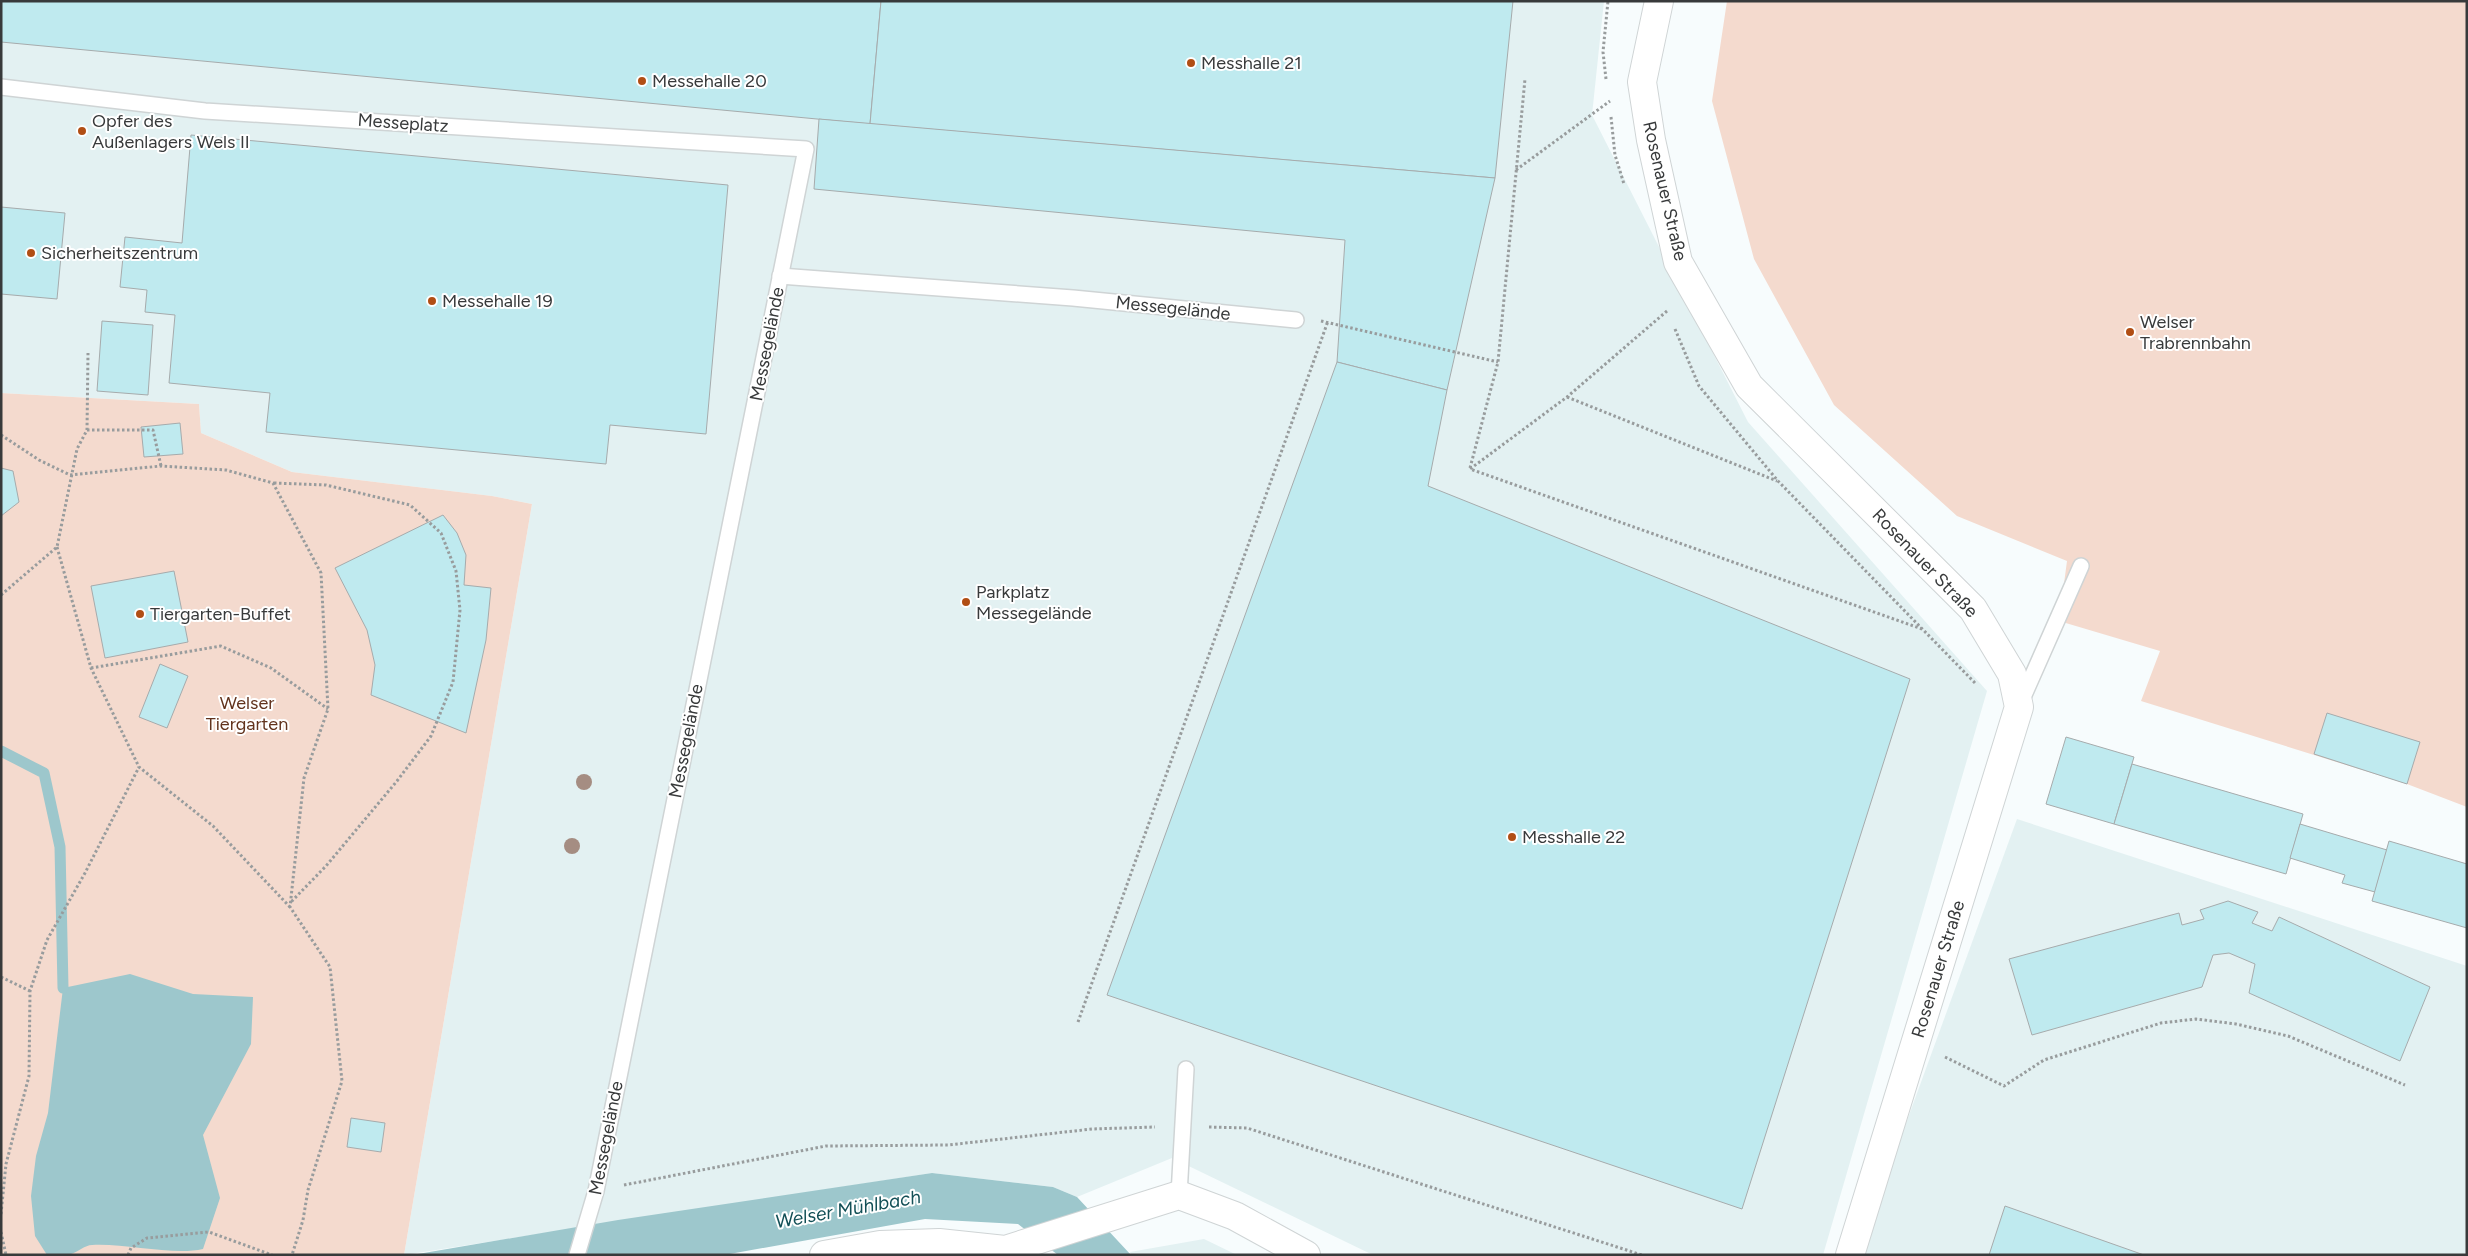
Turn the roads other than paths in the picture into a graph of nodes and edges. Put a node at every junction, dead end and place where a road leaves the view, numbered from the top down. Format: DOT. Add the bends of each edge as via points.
graph roads {
  1 [pos="1659,1"];
  2 [pos="1,87"];
  3 [pos="806,149"];
  4 [pos="780,276"];
  5 [pos="1296,320"];
  6 [pos="2081,566"];
  7 [pos="2019,707"];
  8 [pos="1186,1069"];
  9 [pos="1179,1195"];
  10 [pos="577,1255"];
  11 [pos="824,1255"];
  12 [pos="1306,1255"];
  13 [pos="1850,1255"];
  1 -- 7 [label="street, Rosenauer Straße" via="1642,82 1651,140 1678,262 1749,386 1973,609 2012,674"];
  2 -- 3 [label="lane, Messeplatz" via="205,111"];
  3 -- 4 [label="lane, Messegelände"];
  4 -- 5 [label="lane, Messegelände" via="1074,298"];
  4 -- 10 [label="lane, Messegelände" via="596,1191"];
  6 -- 7 [label="lane"];
  7 -- 13 [label="street, Rosenauer Straße"];
  8 -- 9 [label="lane"];
  9 -- 11 [label="street" via="1005,1250 929,1243 880,1245"];
  9 -- 12 [label="street" via="1235,1216"];
}
